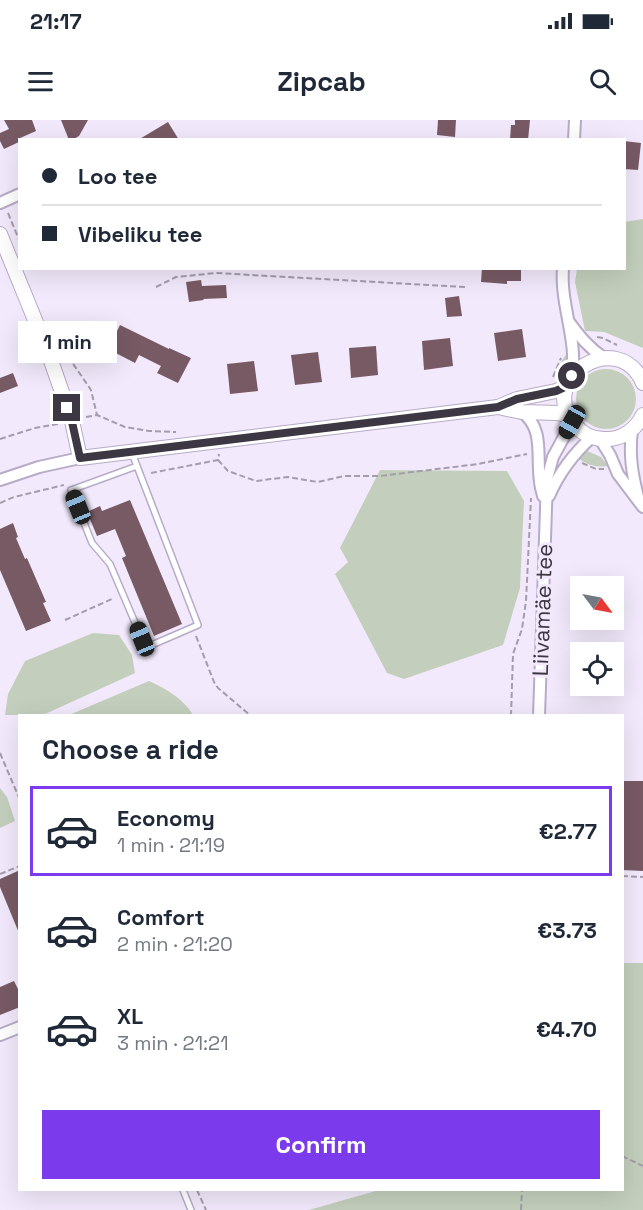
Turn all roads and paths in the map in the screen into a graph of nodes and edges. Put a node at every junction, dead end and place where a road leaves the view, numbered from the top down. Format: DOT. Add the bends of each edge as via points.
graph roads {
  1 [pos="575,120"];
  2 [pos="574,138"];
  3 [pos="18,195"];
  4 [pos="2,202"];
  5 [pos="0,234"];
  6 [pos="18,238"];
  7 [pos="563,270"];
  8 [pos="156,287"];
  9 [pos="465,287"];
  10 [pos="567,320"];
  11 [pos="60,343"];
  12 [pos="564,354"];
  13 [pos="604,358"];
  14 [pos="552,380"];
  15 [pos="642,380"];
  16 [pos="569,381"];
  17 [pos="498,407"];
  18 [pos="522,412"];
  19 [pos="97,415"];
  20 [pos="643,416"];
  21 [pos="82,418"];
  22 [pos="570,419"];
  23 [pos="61,424"];
  24 [pos="632,430"];
  25 [pos="176,432"];
  26 [pos="596,438"];
  27 [pos="0,439"];
  28 [pos="219,441"];
  29 [pos="132,452"];
  30 [pos="530,452"];
  31 [pos="80,458"];
  32 [pos="218,460"];
  33 [pos="577,460"];
  34 [pos="137,466"];
  35 [pos="609,469"];
  36 [pos="145,474"];
  37 [pos="0,480"];
  38 [pos="531,492"];
  39 [pos="641,503"];
  40 [pos="545,505"];
  41 [pos="123,595"];
  42 [pos="65,620"];
  43 [pos="198,625"];
  44 [pos="249,714"];
  45 [pos="511,714"];
  46 [pos="539,714"];
  47 [pos="0,753"];
  48 [pos="18,795"];
  49 [pos="18,867"];
  50 [pos="0,873"];
  51 [pos="624,876"];
  52 [pos="643,877"];
  53 [pos="18,1028"];
  54 [pos="0,1035"];
  55 [pos="624,1157"];
  56 [pos="643,1166"];
  57 [pos="183,1191"];
  58 [pos="197,1191"];
  59 [pos="522,1191"];
  60 [pos="191,1210"];
  61 [pos="206,1210"];
  62 [pos="521,1210"];
  1 -- 2 [label="street"];
  3 -- 4 [label="street"];
  4 -- 6 [label="path"];
  5 -- 31 [label="street" via="48,352"];
  7 -- 10 [label="street"];
  8 -- 9 [label="path" via="176,277 216,273"];
  10 -- 13 [label="street" via="584,343"];
  10 -- 16 [label="street" via="573,358"];
  11 -- 19 [label="path" via="91,390"];
  12 -- 14 [label="path"];
  13 -- 15 [label="street" via="622,361"];
  13 -- 16 [label="street" via="586,363"];
  16 -- 17 [label="street" via="556,391"];
  16 -- 22 [label="street" via="565,396"];
  17 -- 18 [label="street"];
  17 -- 28 [label="street"];
  18 -- 22 [label="street" via="556,413"];
  18 -- 40 [label="street" via="536,430"];
  19 -- 21 [label="path"];
  19 -- 25 [label="path" via="125,427"];
  20 -- 24 [label="street"];
  22 -- 26 [label="street" via="577,428"];
  22 -- 40 [label="street, Liivamäe tee" via="550,467"];
  23 -- 27 [label="path"];
  24 -- 26 [label="street" via="617,438"];
  24 -- 39 [label="street" via="631,464"];
  26 -- 39 [label="street"];
  26 -- 40 [label="street, Liivamäe tee" via="572,456"];
  28 -- 29 [label="street"];
  28 -- 32 [label="path"];
  29 -- 31 [label="street"];
  29 -- 34 [label="lane"];
  30 -- 32 [label="path" via="478,464 380,476 344,476 318,482 288,477 255,481 228,471"];
  31 -- 37 [label="street"];
  32 -- 36 [label="path"];
  33 -- 35 [label="path" via="596,469"];
  34 -- 41 [label="lane" via="71,490 92,543 110,564"];
  34 -- 43 [label="lane"];
  38 -- 45 [label="path" via="526,601 513,654"];
  40 -- 46 [label="street, Liivamäe tee"];
  41 -- 42 [label="path"];
  41 -- 43 [label="lane" via="146,644"];
  43 -- 44 [label="path" via="194,632 214,682"];
  47 -- 48 [label="path"];
  49 -- 50 [label="path"];
  51 -- 52 [label="path"];
  53 -- 54 [label="street"];
  55 -- 56 [label="path"];
  57 -- 60 [label="lane"];
  58 -- 61 [label="path"];
  59 -- 62 [label="path"];
}
